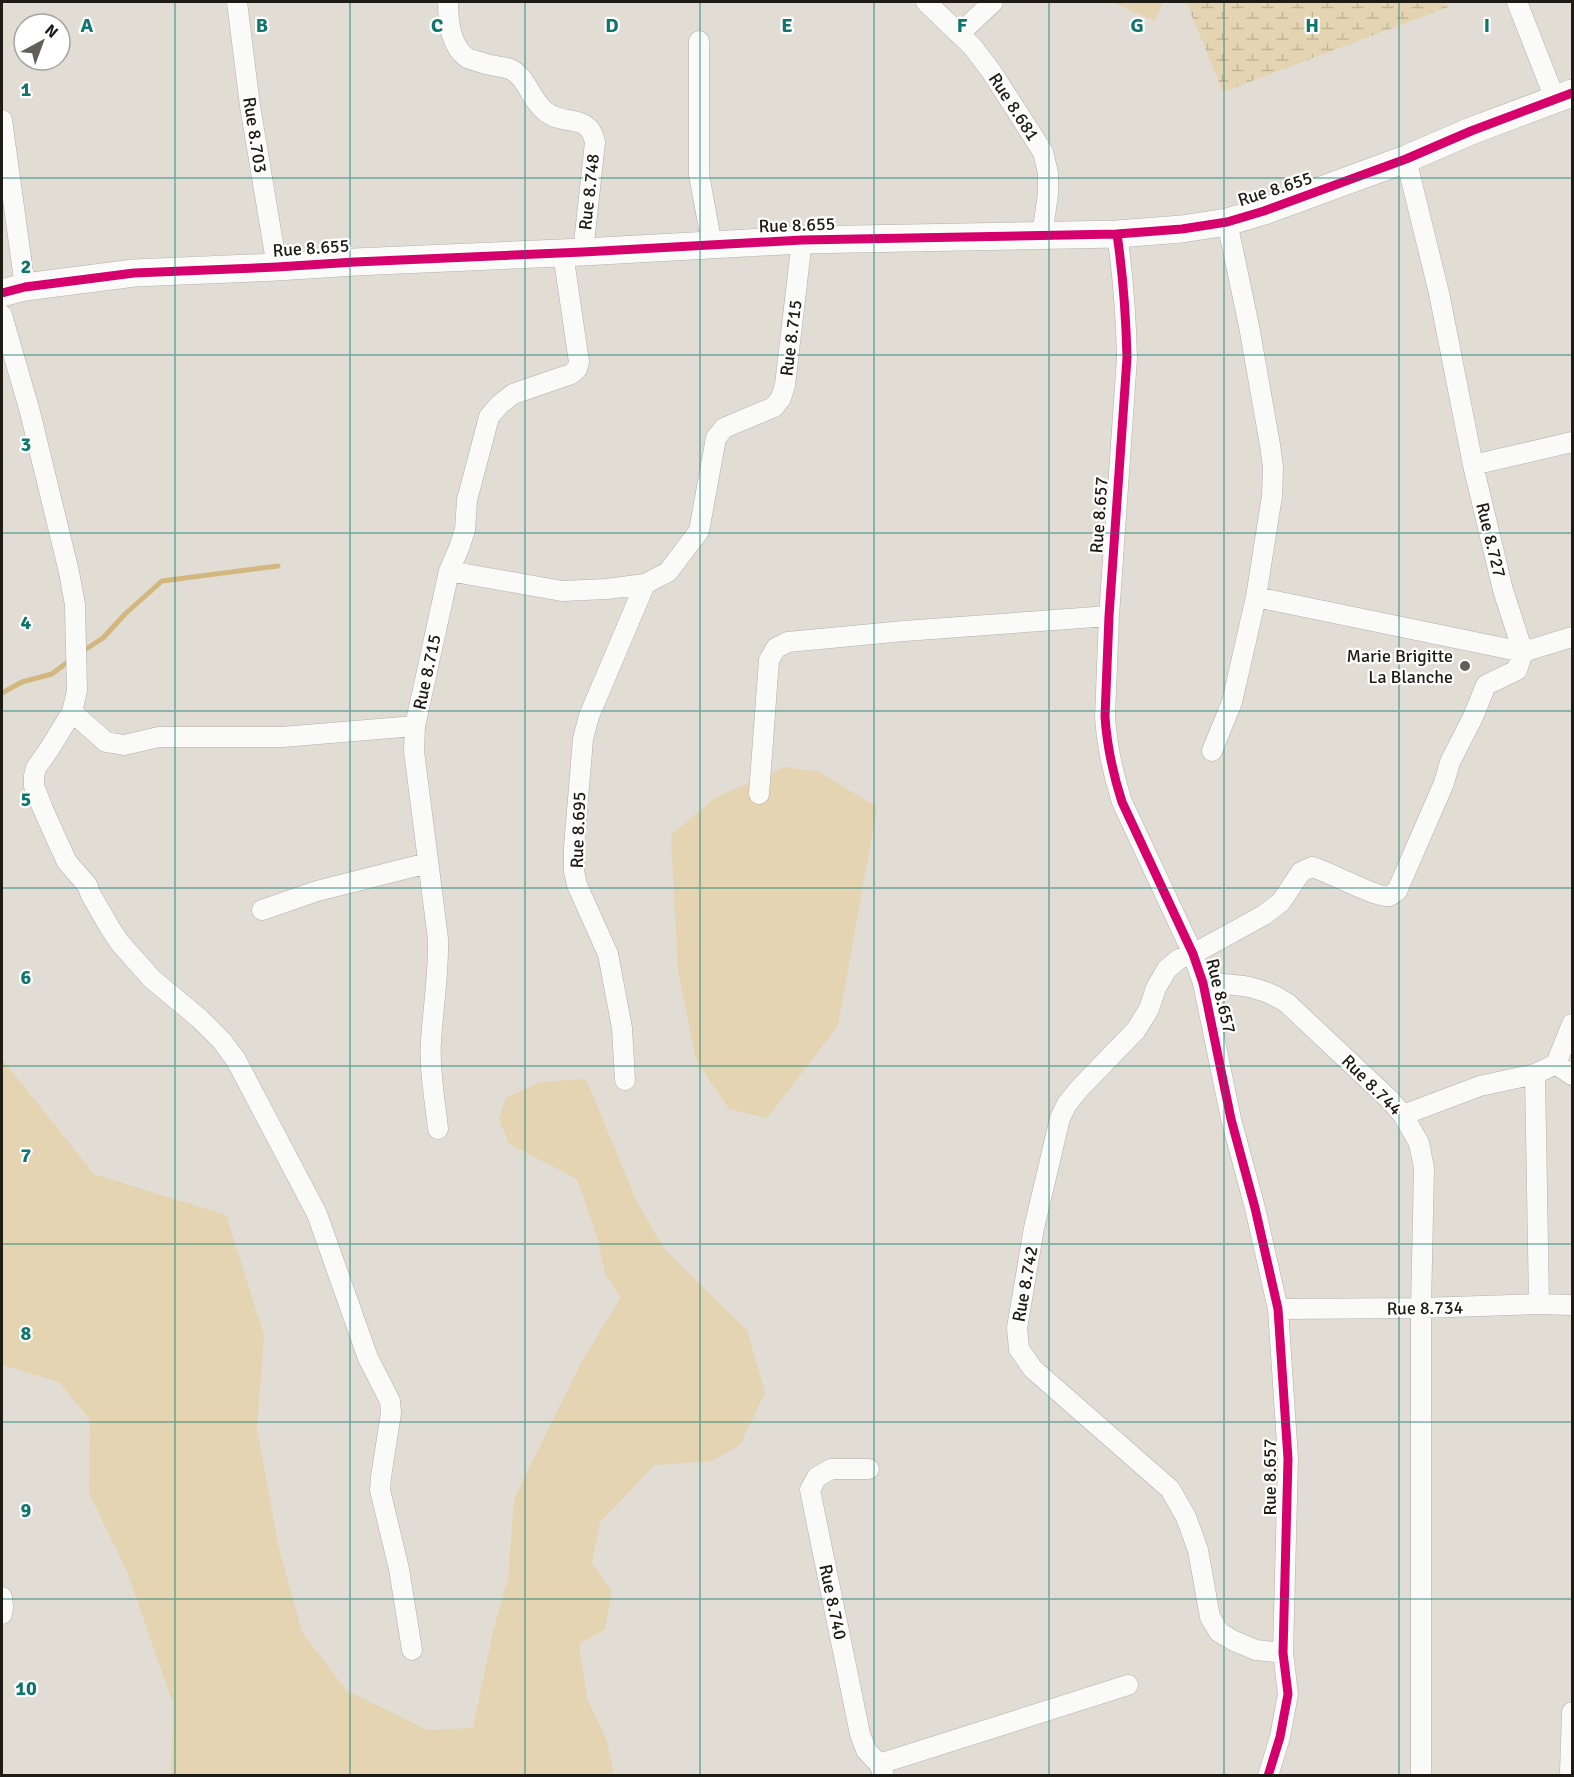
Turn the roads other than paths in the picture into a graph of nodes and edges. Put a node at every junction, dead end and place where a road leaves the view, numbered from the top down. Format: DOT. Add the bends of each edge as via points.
graph roads {
  1 [pos="237,2"];
  2 [pos="447,2"];
  3 [pos="926,2"];
  4 [pos="993,2"];
  5 [pos="1517,2"];
  6 [pos="959,34"];
  7 [pos="699,41"];
  8 [pos="1564,96"];
  9 [pos="2,120"];
  10 [pos="1406,159"];
  11 [pos="1227,222"];
  12 [pos="1117,234"];
  13 [pos="1042,236"];
  14 [pos="802,240"];
  15 [pos="712,245"];
  16 [pos="573,252"];
  17 [pos="277,267"];
  18 [pos="13,290"];
  19 [pos="2,315"];
  20 [pos="1572,442"];
  21 [pos="1473,465"];
  22 [pos="449,571"];
  23 [pos="645,584"];
  24 [pos="1256,597"];
  25 [pos="1108,616"];
  26 [pos="1572,637"];
  27 [pos="1523,652"];
  28 [pos="72,711"];
  29 [pos="415,726"];
  30 [pos="1212,751"];
  31 [pos="759,794"];
  32 [pos="428,863"];
  33 [pos="262,910"];
  34 [pos="1193,954"];
  35 [pos="1203,983"];
  36 [pos="1572,1024"];
  37 [pos="1564,1069"];
  38 [pos="1535,1074"];
  39 [pos="625,1080"];
  40 [pos="1403,1115"];
  41 [pos="438,1129"];
  42 [pos="1539,1305"];
  43 [pos="1572,1305"];
  44 [pos="1421,1308"];
  45 [pos="1278,1309"];
  46 [pos="869,1470"];
  47 [pos="2,1597"];
  48 [pos="2,1614"];
  49 [pos="412,1650"];
  50 [pos="1283,1653"];
  51 [pos="1128,1685"];
  52 [pos="1572,1712"];
  53 [pos="882,1770"];
  54 [pos="1570,1772"];
  55 [pos="1268,1776"];
  56 [pos="1421,1776"];
  1 -- 17 [label="street, Rue 8.703"];
  2 -- 16 [label="street, Rue 8.748" via="454,42 465,56 509,69 519,76 545,112 584,124 593,131 595,142"];
  3 -- 6 [label="street, Rue 8.681"];
  4 -- 6 [label="street"];
  5 -- 8 [label="street"];
  6 -- 13 [label="street, Rue 8.681" via="991,71 1043,152 1048,194"];
  7 -- 15 [label="street" via="699,175"];
  8 -- 10 [label="street, Rue 8.655"];
  9 -- 18 [label="street"];
  10 -- 11 [label="street, Rue 8.655"];
  10 -- 21 [label="street, Rue 8.727" via="1439,293"];
  11 -- 12 [label="street, Rue 8.655"];
  11 -- 24 [label="street" via="1273,467"];
  12 -- 13 [label="street, Rue 8.655"];
  12 -- 25 [label="street, Rue 8.657" via="1127,358"];
  13 -- 14 [label="street, Rue 8.655"];
  14 -- 15 [label="street, Rue 8.655"];
  14 -- 23 [label="street, Rue 8.715" via="781,398 774,406 724,428 716,438 699,531 668,572"];
  15 -- 16 [label="street, Rue 8.655"];
  16 -- 17 [label="street, Rue 8.655"];
  16 -- 22 [label="street" via="577,369 513,394 489,417 467,500 465,530"];
  17 -- 18 [label="street, Rue 8.655" via="134,273"];
  19 -- 28 [label="street" via="30,412 75,605 77,691"];
  20 -- 21 [label="street"];
  21 -- 27 [label="street, Rue 8.727" via="1503,590"];
  22 -- 23 [label="street, Rue 8.715" via="562,591"];
  22 -- 29 [label="street, Rue 8.715"];
  23 -- 39 [label="street, Rue 8.695" via="589,716 583,739 574,847 577,885 608,954 622,1028"];
  24 -- 27 [label="street"];
  24 -- 30 [label="street" via="1232,702"];
  25 -- 31 [label="street" via="788,642 776,648 769,660"];
  25 -- 34 [label="street, Rue 8.657" via="1105,717 1114,778"];
  26 -- 27 [label="street"];
  27 -- 34 [label="street, Rue 8.742" via="1517,670 1486,685 1397,891 1389,896 1377,895 1312,867 1301,872 1281,902 1264,915"];
  28 -- 29 [label="street, Rue 8.715" via="106,742 124,745 159,737 282,737"];
  28 -- 49 [label="street" via="34,776 34,786 60,847 120,943 152,980 222,1041 236,1060 317,1214 368,1358 390,1401 380,1490 399,1569"];
  29 -- 32 [label="street" via="414,751"];
  32 -- 33 [label="street" via="316,891"];
  32 -- 41 [label="street" via="439,960 430,1042"];
  34 -- 35 [label="street, Rue 8.657"];
  34 -- 50 [label="street, Rue 8.742" via="1167,969 1136,1030 1079,1089 1060,1118 1032,1239 1017,1328 1019,1348 1033,1369 1170,1489 1198,1550 1210,1617 1220,1632 1256,1650"];
  35 -- 40 [label="street, Rue 8.744" via="1251,986 1274,994"];
  35 -- 45 [label="street, Rue 8.657" via="1231,1119"];
  36 -- 37 [label="street"];
  37 -- 38 [label="street"];
  38 -- 40 [label="street" via="1480,1086"];
  38 -- 42 [label="street"];
  40 -- 44 [label="street, Rue 8.744" via="1419,1143 1424,1168"];
  42 -- 43 [label="street, Rue 8.734"];
  42 -- 44 [label="street, Rue 8.734"];
  44 -- 45 [label="street, Rue 8.734"];
  44 -- 56 [label="street, Rue 8.744"];
  45 -- 50 [label="street, Rue 8.657" via="1288,1459"];
  46 -- 53 [label="street, Rue 8.740" via="831,1469 817,1478 810,1490 861,1734 866,1750"];
  47 -- 48 [label="street"];
  50 -- 55 [label="street, Rue 8.657" via="1288,1694"];
  51 -- 53 [label="street"];
  52 -- 54 [label="street"];
}
